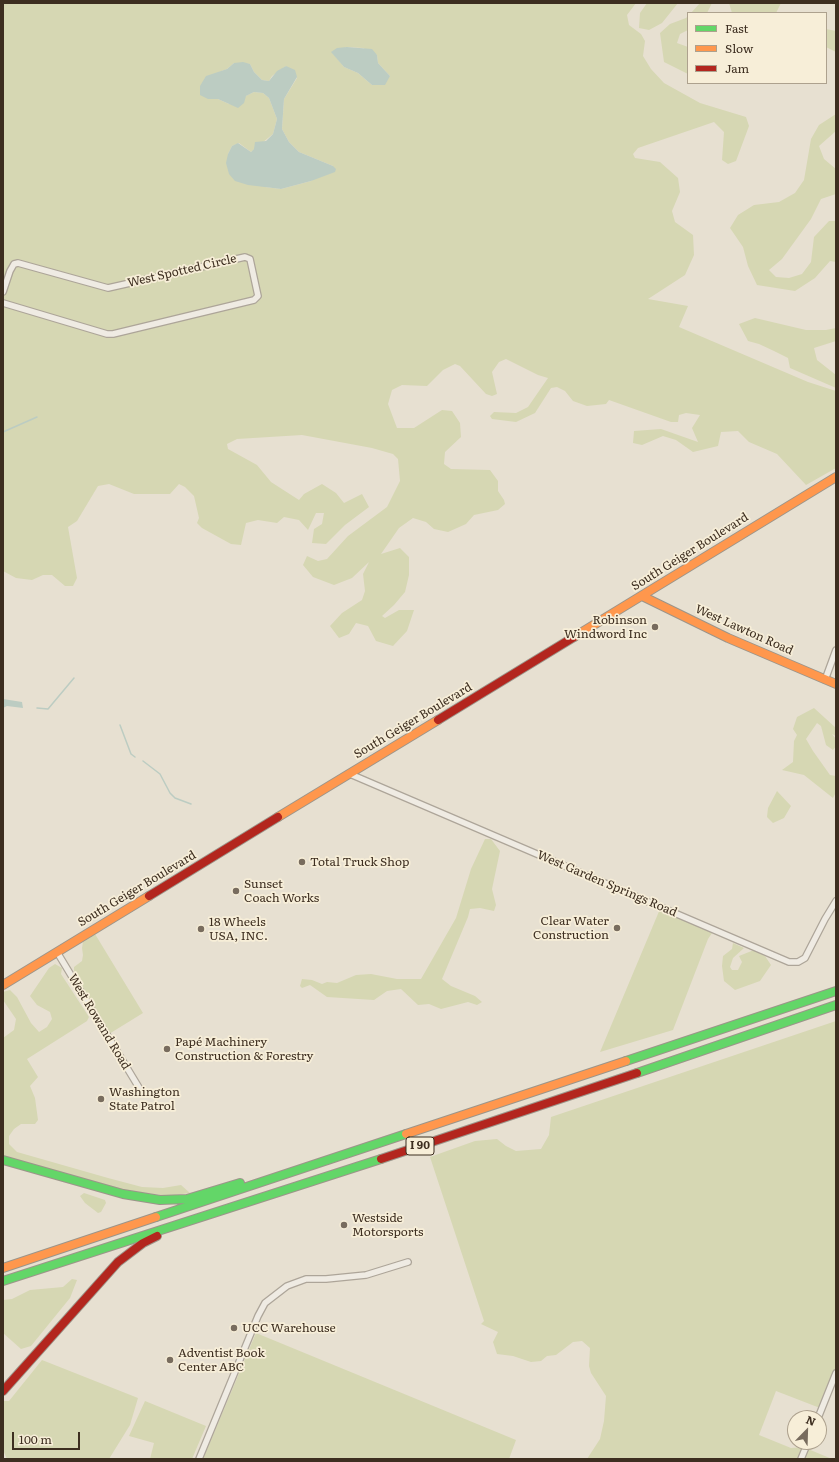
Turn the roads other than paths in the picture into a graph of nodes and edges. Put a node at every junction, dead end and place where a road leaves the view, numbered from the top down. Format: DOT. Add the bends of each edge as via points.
graph roads {
  1 [pos="3,292"];
  2 [pos="3,303"];
  3 [pos="836,477"];
  4 [pos="642,596"];
  5 [pos="836,650"];
  6 [pos="825,680"];
  7 [pos="836,684"];
  8 [pos="350,774"];
  9 [pos="836,902"];
  10 [pos="57,952"];
  11 [pos="3,985"];
  12 [pos="836,991"];
  13 [pos="836,1005"];
  14 [pos="141,1092"];
  15 [pos="3,1160"];
  16 [pos="304,1169"];
  17 [pos="187,1220"];
  18 [pos="408,1262"];
  19 [pos="3,1268"];
  20 [pos="3,1281"];
  21 [pos="836,1373"];
  22 [pos="3,1391"];
  23 [pos="821,1410"];
  24 [pos="199,1459"];
  1 -- 2 [label="street, West Spotted Circle" via="14,264 108,288 245,257 250,259 258,290 258,296 254,300 113,334"];
  3 -- 4 [label="main road, South Geiger Boulevard"];
  4 -- 6 [label="main road, West Lawton Road" via="728,638"];
  4 -- 8 [label="main road, South Geiger Boulevard"];
  5 -- 6 [label="street"];
  6 -- 7 [label="main road, West Lawton Road"];
  8 -- 9 [label="street, West Garden Springs Road" via="789,962 798,962 806,958"];
  8 -- 10 [label="main road, South Geiger Boulevard"];
  10 -- 11 [label="main road, South Geiger Boulevard"];
  10 -- 14 [label="street, West Rowand Road"];
  12 -- 16 [label="main road, I 90"];
  13 -- 17 [label="main road, I 90" via="421,1146"];
  15 -- 16 [label="main road" via="123,1194 160,1200 187,1199 266,1176"];
  16 -- 19 [label="main road, I 90"];
  17 -- 20 [label="main road, I 90"];
  17 -- 22 [label="main road" via="143,1243 118,1262"];
  18 -- 24 [label="street" via="366,1275 306,1279 287,1286 265,1303"];
  21 -- 23 [label="street"];
}
